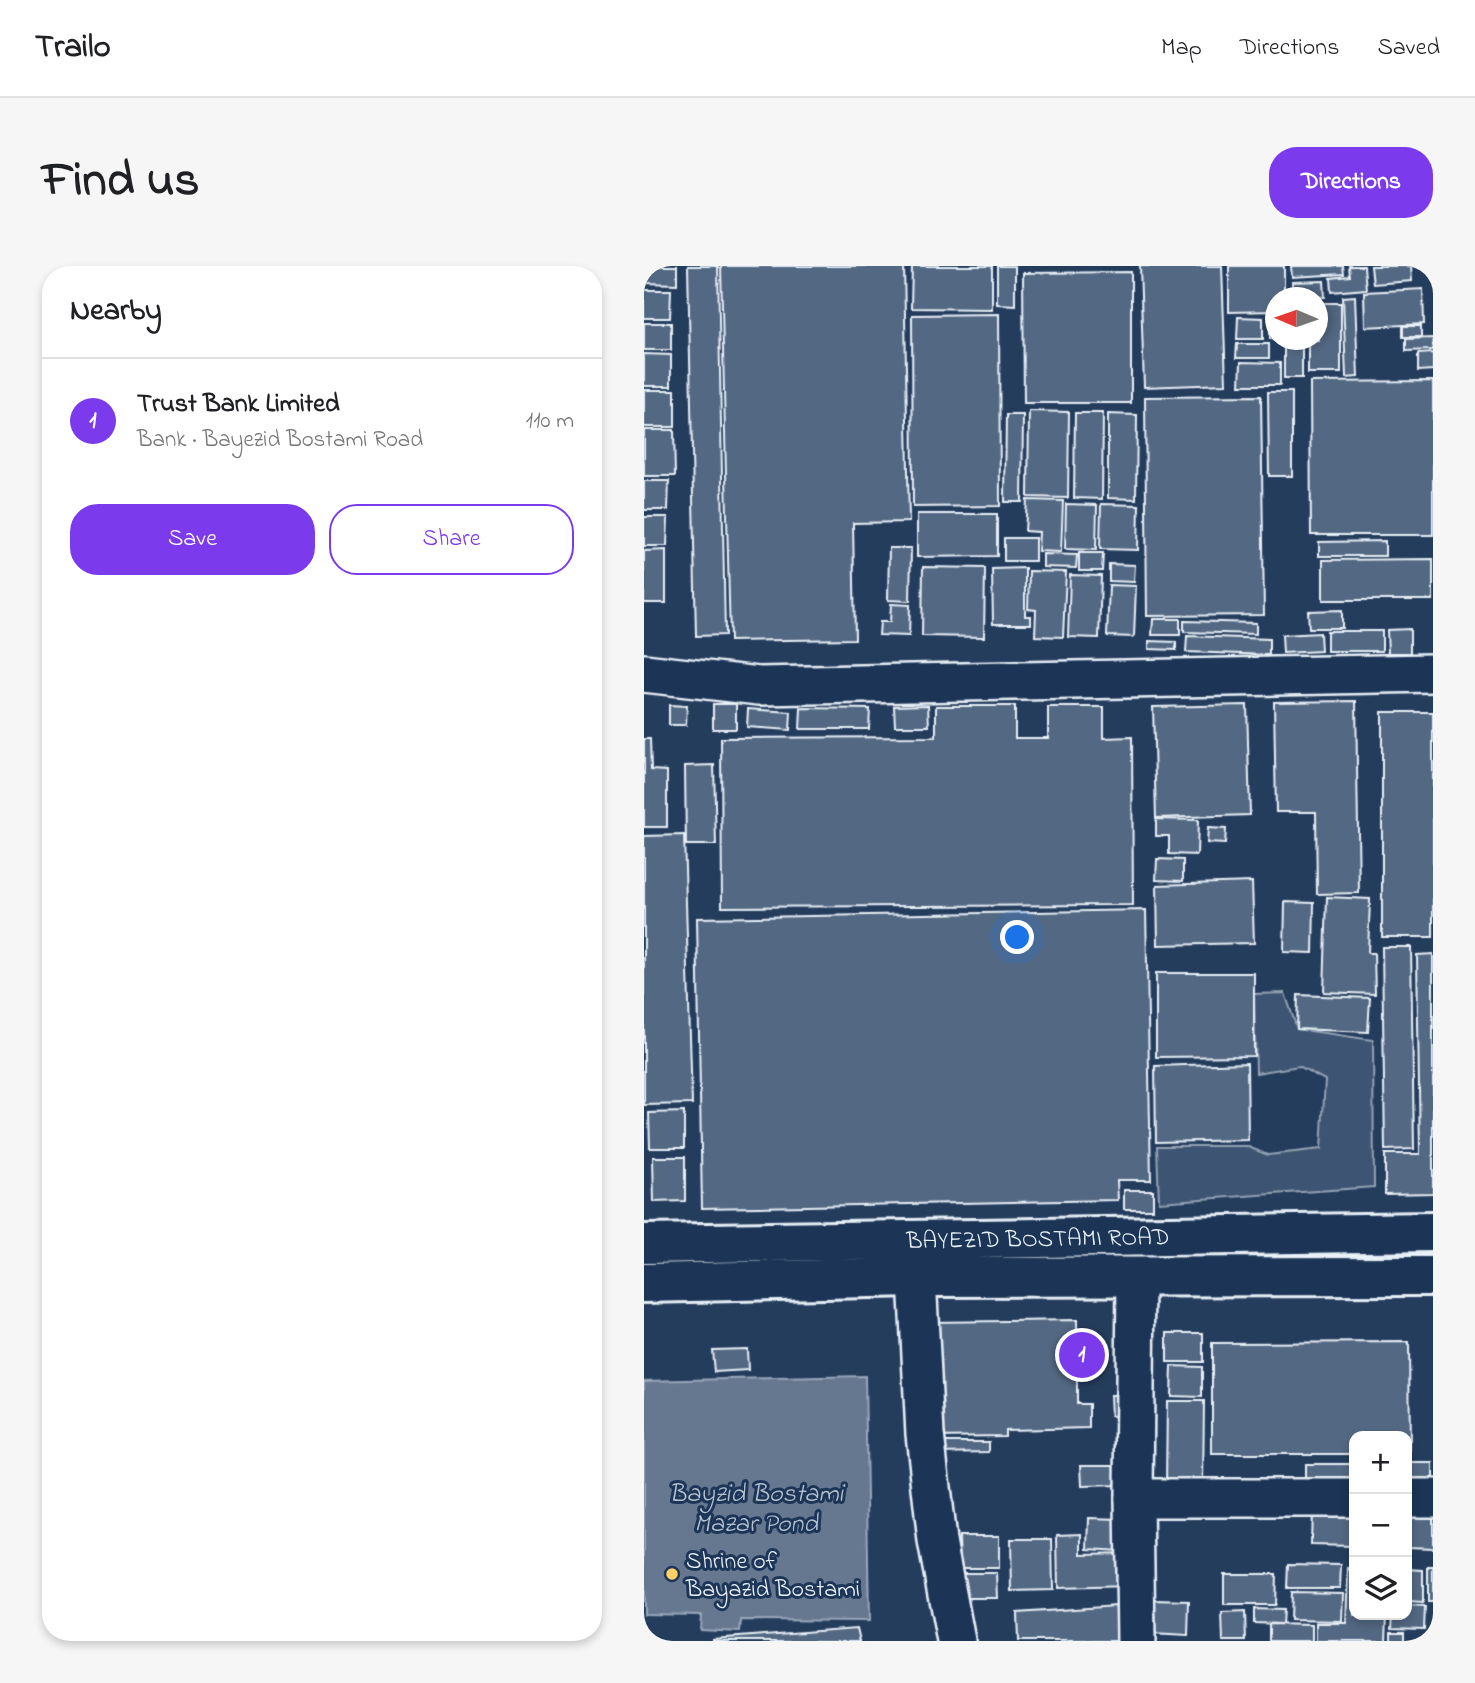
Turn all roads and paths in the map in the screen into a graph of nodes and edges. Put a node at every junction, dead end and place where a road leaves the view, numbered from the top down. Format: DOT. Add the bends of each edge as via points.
graph roads {
  1 [pos="644,673"];
  2 [pos="1433,673"];
  3 [pos="1433,1232"];
  4 [pos="644,1244"];
  5 [pos="1433,1276"];
  6 [pos="917,1277"];
  7 [pos="1136,1277"];
  8 [pos="644,1283"];
  9 [pos="1134,1498"];
  10 [pos="1349,1498"];
  11 [pos="1412,1498"];
  12 [pos="1433,1498"];
  13 [pos="956,1641"];
  14 [pos="1136,1641"];
  1 -- 2 [label="street" via="760,686"];
  3 -- 4 [label="main road, BAYEZID BOSTAMI ROAD"];
  5 -- 7 [label="main road, BAYEZID BOSTAMI ROAD"];
  6 -- 7 [label="main road, BAYEZID BOSTAMI ROAD"];
  6 -- 8 [label="main road, BAYEZID BOSTAMI ROAD"];
  6 -- 13 [label="street" via="926,1447"];
  7 -- 9 [label="street"];
  9 -- 10 [label="street"];
  9 -- 14 [label="street"];
  11 -- 12 [label="street"];
}
